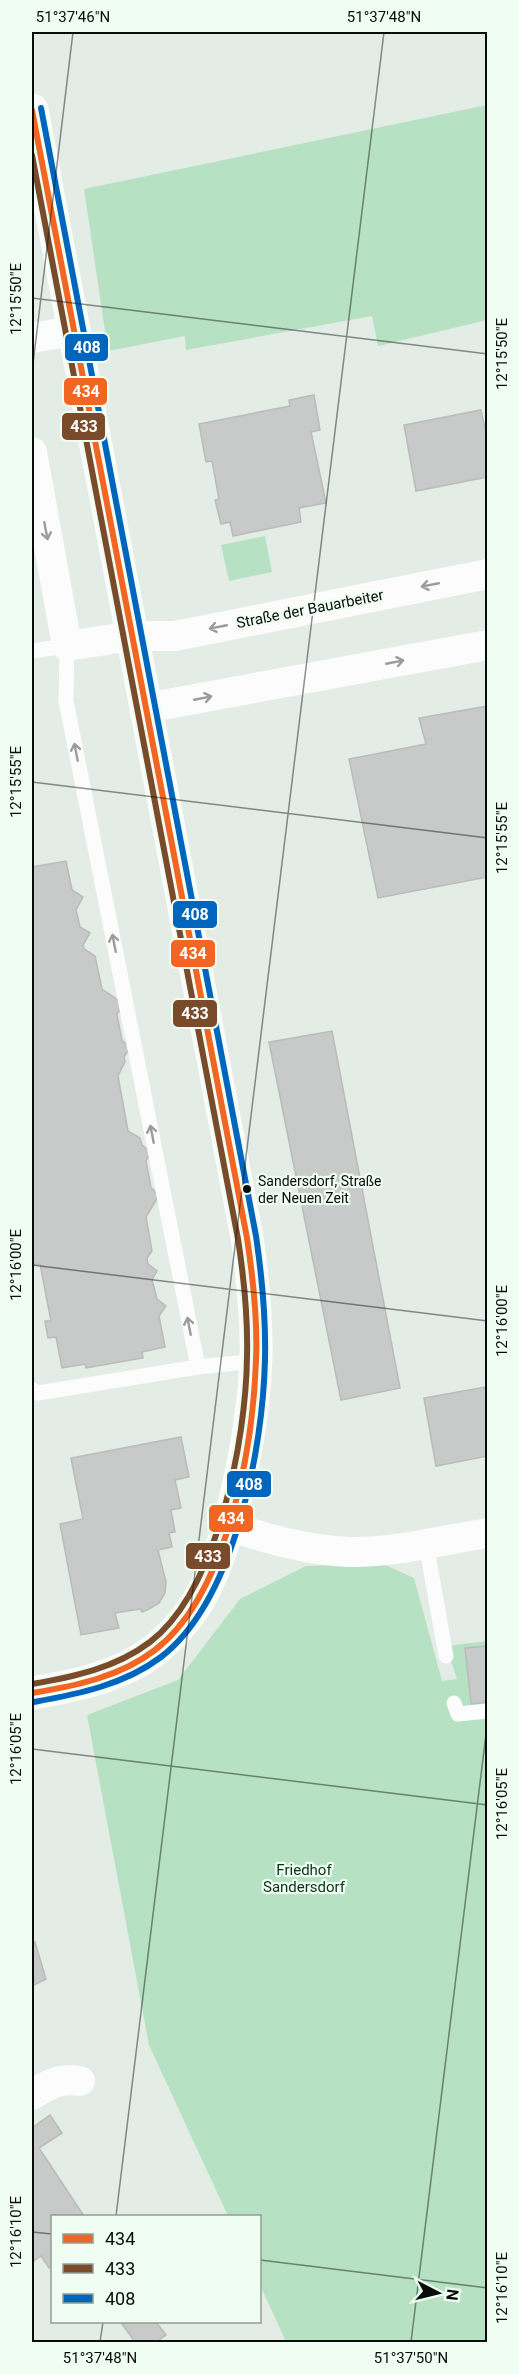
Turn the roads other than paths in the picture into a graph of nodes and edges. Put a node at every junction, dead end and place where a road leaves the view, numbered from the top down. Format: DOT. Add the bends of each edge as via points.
graph roads {
  1 [pos="32,110"];
  2 [pos="73,332"];
  3 [pos="32,338"];
  4 [pos="32,453"];
  5 [pos="488,574"];
  6 [pos="132,636"];
  7 [pos="488,645"];
  8 [pos="68,646"];
  9 [pos="32,651"];
  10 [pos="146,708"];
  11 [pos="256,1361"];
  12 [pos="198,1367"];
  13 [pos="32,1390"];
  14 [pos="227,1526"];
  15 [pos="488,1533"];
  16 [pos="426,1543"];
  17 [pos="446,1656"];
  18 [pos="32,1693"];
  19 [pos="454,1703"];
  20 [pos="488,1711"];
  21 [pos="80,2081"];
  22 [pos="32,2095"];
  1 -- 2 [label="street"];
  2 -- 3 [label="street"];
  2 -- 6 [label="street"];
  4 -- 8 [label="street, one-way"];
  5 -- 6 [label="street, Straße der Bauarbeiter, one-way" via="176,636"];
  6 -- 8 [label="street, Straße der Bauarbeiter"];
  6 -- 10 [label="street"];
  10 -- 7 [label="street, one-way"];
  8 -- 9 [label="lane"];
  12 -- 8 [label="lane, one-way" via="66,701"];
  10 -- 11 [label="street" via="247,1239"];
  11 -- 12 [label="lane"];
  11 -- 14 [label="street" via="242,1466"];
  12 -- 13 [label="lane" via="38,1393"];
  14 -- 16 [label="street" via="323,1550 374,1551"];
  14 -- 18 [label="street" via="207,1584 194,1607 154,1650 131,1666"];
  15 -- 16 [label="street"];
  16 -- 17 [label="lane"];
  19 -- 20 [label="lane" via="458,1714"];
  21 -- 22 [label="street" via="52,2081"];
}
